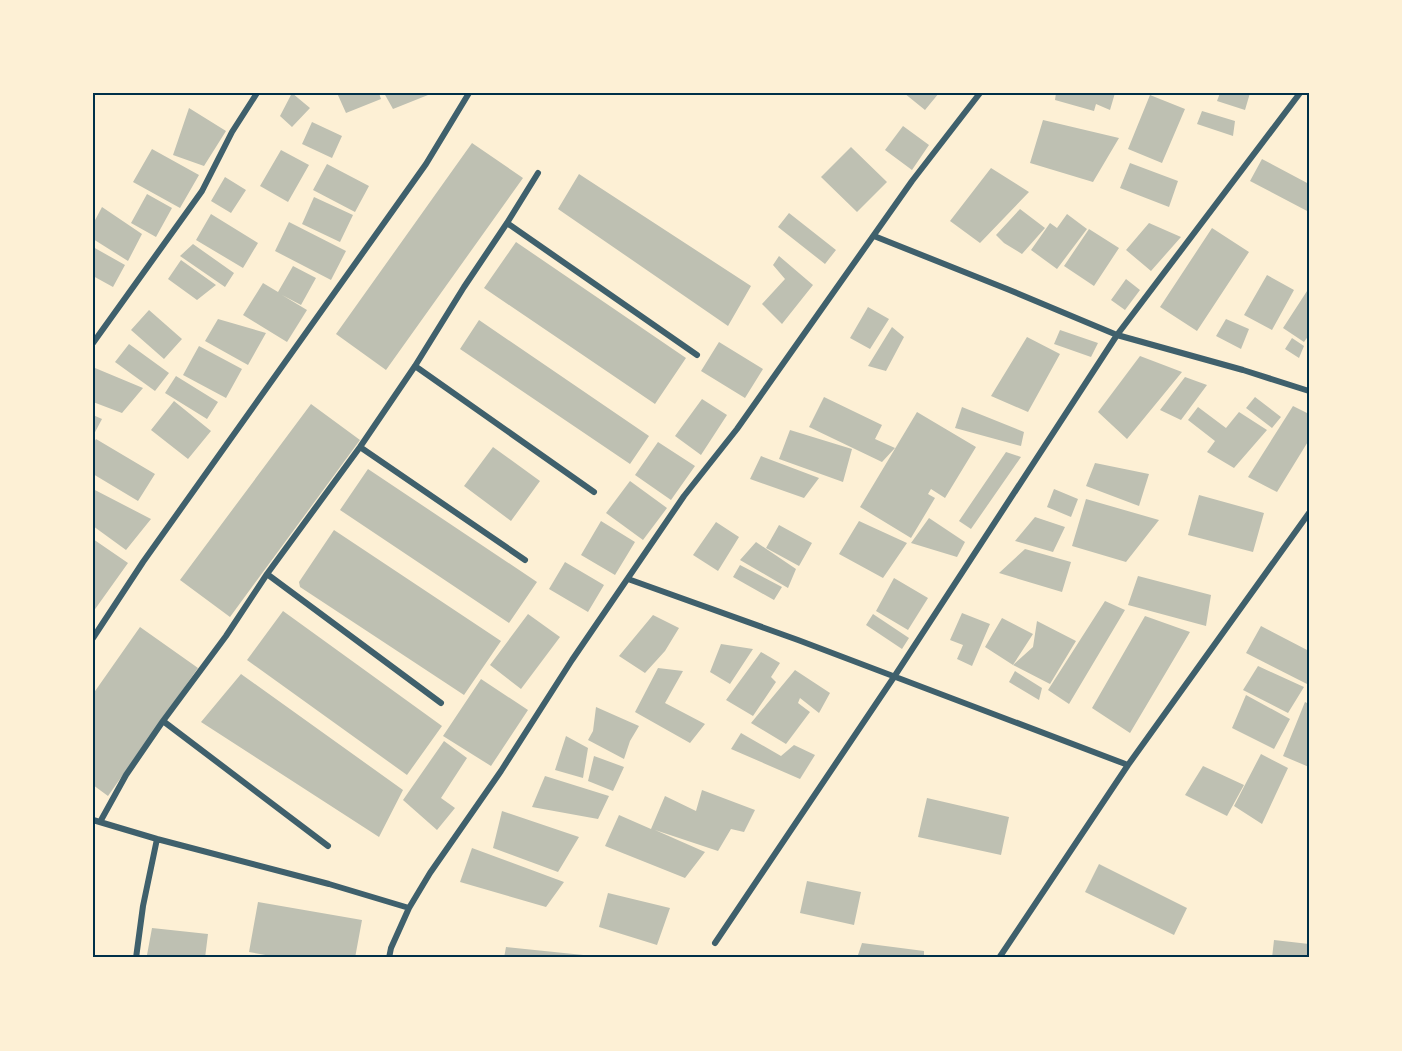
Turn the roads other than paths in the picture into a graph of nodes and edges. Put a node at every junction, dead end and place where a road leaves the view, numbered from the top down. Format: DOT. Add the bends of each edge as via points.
graph roads {
  1 [pos="257,93"];
  2 [pos="469,93"];
  3 [pos="980,93"];
  4 [pos="1300,93"];
  5 [pos="538,173"];
  6 [pos="507,223"];
  7 [pos="874,236"];
  8 [pos="1117,335"];
  9 [pos="93,343"];
  10 [pos="697,355"];
  11 [pos="415,366"];
  12 [pos="1309,391"];
  13 [pos="360,447"];
  14 [pos="594,492"];
  15 [pos="1309,514"];
  16 [pos="525,560"];
  17 [pos="267,574"];
  18 [pos="628,579"];
  19 [pos="93,638"];
  20 [pos="894,677"];
  21 [pos="441,703"];
  22 [pos="163,721"];
  23 [pos="1128,765"];
  24 [pos="97,821"];
  25 [pos="157,839"];
  26 [pos="328,846"];
  27 [pos="409,908"];
  28 [pos="715,943"];
  29 [pos="136,958"];
  30 [pos="388,958"];
  31 [pos="999,958"];
  1 -- 9 [label="street" via="202,191"];
  2 -- 19 [label="street" via="426,164 170,523"];
  3 -- 7 [label="street"];
  4 -- 8 [label="street"];
  5 -- 6 [label="street"];
  6 -- 10 [label="street"];
  6 -- 11 [label="street"];
  7 -- 8 [label="street"];
  7 -- 18 [label="street"];
  8 -- 12 [label="street"];
  8 -- 20 [label="street"];
  11 -- 13 [label="street"];
  11 -- 14 [label="street"];
  13 -- 16 [label="street"];
  13 -- 17 [label="street"];
  15 -- 23 [label="street"];
  17 -- 21 [label="street"];
  17 -- 22 [label="street"];
  18 -- 20 [label="street"];
  18 -- 27 [label="street"];
  20 -- 23 [label="street"];
  20 -- 28 [label="street"];
  22 -- 24 [label="street"];
  22 -- 26 [label="street"];
  23 -- 31 [label="street"];
  24 -- 25 [label="street"];
  25 -- 27 [label="street"];
  25 -- 29 [label="street"];
  27 -- 30 [label="street"];
}
